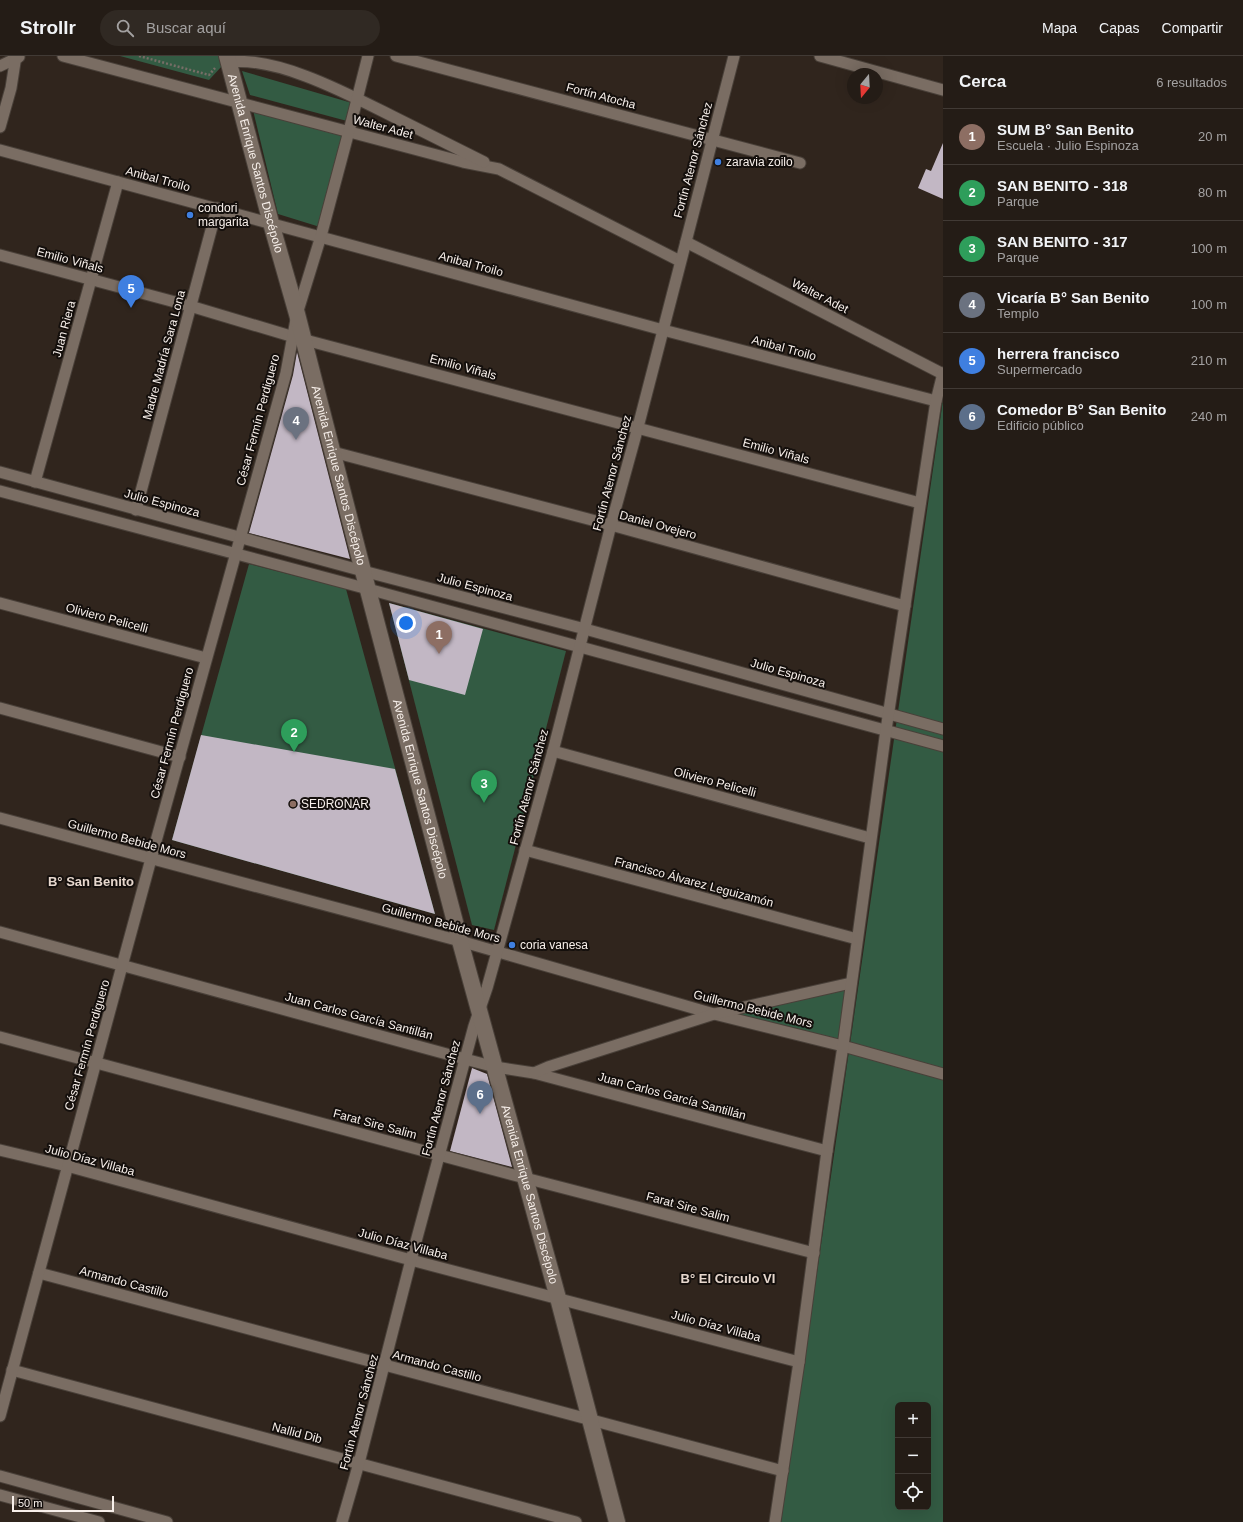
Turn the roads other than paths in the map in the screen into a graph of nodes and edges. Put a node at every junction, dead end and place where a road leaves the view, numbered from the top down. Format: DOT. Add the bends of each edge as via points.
graph roads {
  1 [pos="63,56"];
  2 [pos="368,56"];
  3 [pos="396,56"];
  4 [pos="734,56"];
  5 [pos="820,56"];
  6 [pos="18,57"];
  7 [pos="224,61"];
  8 [pos="0,66"];
  9 [pos="943,90"];
  10 [pos="357,99"];
  11 [pos="239,103"];
  12 [pos="0,127"];
  13 [pos="349,131"];
  14 [pos="712,139"];
  15 [pos="0,150"];
  16 [pos="800,163"];
  17 [pos="499,169"];
  18 [pos="118,182"];
  19 [pos="217,208"];
  20 [pos="271,223"];
  21 [pos="321,236"];
  22 [pos="686,242"];
  23 [pos="0,255"];
  24 [pos="680,261"];
  25 [pos="90,280"];
  26 [pos="190,306"];
  27 [pos="297,314"];
  28 [pos="663,330"];
  29 [pos="298,338"];
  30 [pos="943,374"];
  31 [pos="936,401"];
  32 [pos="638,427"];
  33 [pos="333,452"];
  34 [pos="0,472"];
  35 [pos="35,482"];
  36 [pos="0,491"];
  37 [pos="920,503"];
  38 [pos="136,510"];
  39 [pos="611,525"];
  40 [pos="239,538"];
  41 [pos="235,555"];
  42 [pos="363,571"];
  43 [pos="368,589"];
  44 [pos="0,603"];
  45 [pos="905,606"];
  46 [pos="585,630"];
  47 [pos="580,647"];
  48 [pos="206,658"];
  49 [pos="0,708"];
  50 [pos="888,714"];
  51 [pos="943,729"];
  52 [pos="886,730"];
  53 [pos="943,746"];
  54 [pos="553,751"];
  55 [pos="180,757"];
  56 [pos="0,818"];
  57 [pos="870,838"];
  58 [pos="525,850"];
  59 [pos="151,859"];
  60 [pos="0,932"];
  61 [pos="857,939"];
  62 [pos="460,941"];
  63 [pos="497,951"];
  64 [pos="123,965"];
  65 [pos="851,983"];
  66 [pos="480,1010"];
  67 [pos="714,1014"];
  68 [pos="0,1037"];
  69 [pos="843,1046"];
  70 [pos="465,1059"];
  71 [pos="95,1062"];
  72 [pos="495,1067"];
  73 [pos="534,1073"];
  74 [pos="943,1074"];
  75 [pos="0,1150"];
  76 [pos="827,1151"];
  77 [pos="440,1155"];
  78 [pos="67,1166"];
  79 [pos="525,1178"];
  80 [pos="814,1253"];
  81 [pos="411,1260"];
  82 [pos="39,1273"];
  83 [pos="558,1298"];
  84 [pos="799,1362"];
  85 [pos="385,1366"];
  86 [pos="12,1370"];
  87 [pos="0,1416"];
  88 [pos="590,1420"];
  89 [pos="359,1463"];
  90 [pos="783,1471"];
  91 [pos="0,1476"];
  92 [pos="0,1495"];
  93 [pos="99,1522"];
  94 [pos="167,1522"];
  95 [pos="342,1522"];
  96 [pos="576,1522"];
  97 [pos="617,1522"];
  98 [pos="775,1522"];
  1 -- 11 [label="street, Walter Adet"];
  2 -- 10 [label="street"];
  3 -- 14 [label="street, Fortín Atocha"];
  4 -- 14 [label="street, Fortín Atenor Sánchez"];
  5 -- 9 [label="street"];
  6 -- 8 [label="street"];
  6 -- 12 [label="street"];
  7 -- 10 [label="street" via="274,66 321,82"];
  7 -- 11 [label="main road, Avenida Enrique Santos Discépolo"];
  10 -- 13 [label="street"];
  10 -- 17 [label="street"];
  11 -- 13 [label="street, Walter Adet"];
  11 -- 20 [label="main road, Avenida Enrique Santos Discépolo"];
  13 -- 17 [label="street, Walter Adet" via="463,162"];
  13 -- 21 [label="street"];
  14 -- 16 [label="street, Fortín Atocha"];
  14 -- 22 [label="street, Fortín Atenor Sánchez"];
  15 -- 18 [label="street, Anibal Troilo"];
  17 -- 24 [label="street, Walter Adet"];
  18 -- 19 [label="street, Anibal Troilo"];
  18 -- 25 [label="street, Juan Riera"];
  19 -- 20 [label="street, Anibal Troilo"];
  19 -- 26 [label="street, Madre Madría Sara Lona"];
  20 -- 21 [label="street, Anibal Troilo"];
  20 -- 27 [label="main road, Avenida Enrique Santos Discépolo"];
  21 -- 27 [label="street"];
  21 -- 28 [label="street, Anibal Troilo"];
  22 -- 24 [label="street, Fortín Atenor Sánchez"];
  22 -- 30 [label="street, Walter Adet"];
  23 -- 25 [label="street, Emilio Viñals"];
  24 -- 28 [label="street, Fortín Atenor Sánchez"];
  25 -- 26 [label="street, Emilio Viñals"];
  25 -- 35 [label="street, Juan Riera"];
  26 -- 29 [label="street, Emilio Viñals"];
  26 -- 38 [label="street, Madre Madría Sara Lona"];
  27 -- 29 [label="main road, Avenida Enrique Santos Discépolo"];
  28 -- 31 [label="street, Anibal Troilo"];
  28 -- 32 [label="street, Fortín Atenor Sánchez"];
  29 -- 32 [label="street, Emilio Viñals"];
  29 -- 33 [label="main road, Avenida Enrique Santos Discépolo"];
  29 -- 40 [label="street, César Fermín Perdiguero"];
  30 -- 31 [label="street"];
  31 -- 37 [label="street"];
  32 -- 37 [label="street, Emilio Viñals"];
  32 -- 39 [label="street, Fortín Atenor Sánchez"];
  33 -- 39 [label="street, Daniel Ovejero"];
  33 -- 42 [label="main road, Avenida Enrique Santos Discépolo"];
  34 -- 35 [label="street, Julio Espinoza"];
  35 -- 38 [label="street, Julio Espinoza"];
  36 -- 41 [label="street"];
  37 -- 45 [label="street"];
  38 -- 40 [label="street, Julio Espinoza"];
  39 -- 45 [label="street, Daniel Ovejero"];
  39 -- 46 [label="street, Fortín Atenor Sánchez"];
  40 -- 41 [label="street, César Fermín Perdiguero"];
  40 -- 42 [label="street, Julio Espinoza"];
  41 -- 43 [label="street"];
  41 -- 48 [label="street, César Fermín Perdiguero"];
  42 -- 43 [label="main road, Avenida Enrique Santos Discépolo"];
  42 -- 46 [label="street, Julio Espinoza"];
  43 -- 47 [label="street"];
  43 -- 62 [label="main road, Avenida Enrique Santos Discépolo"];
  44 -- 48 [label="street, Oliviero Pelicelli"];
  45 -- 50 [label="street"];
  46 -- 47 [label="street, Fortín Atenor Sánchez"];
  46 -- 50 [label="street, Julio Espinoza"];
  47 -- 52 [label="street"];
  47 -- 54 [label="street, Fortín Atenor Sánchez"];
  48 -- 55 [label="street, César Fermín Perdiguero"];
  49 -- 55 [label="street"];
  50 -- 51 [label="street, Julio Espinoza"];
  50 -- 52 [label="street"];
  52 -- 53 [label="street"];
  52 -- 57 [label="street"];
  54 -- 57 [label="street, Oliviero Pelicelli"];
  54 -- 58 [label="street, Fortín Atenor Sánchez"];
  55 -- 59 [label="street, César Fermín Perdiguero"];
  56 -- 59 [label="street, Guillermo Bebide Mors"];
  57 -- 61 [label="street"];
  58 -- 61 [label="street, Francisco Álvarez Leguizamón"];
  58 -- 63 [label="street, Fortín Atenor Sánchez"];
  59 -- 62 [label="street, Guillermo Bebide Mors"];
  59 -- 64 [label="street, César Fermín Perdiguero"];
  60 -- 64 [label="street, Juan Carlos García Santillán"];
  61 -- 65 [label="street"];
  62 -- 63 [label="street, Guillermo Bebide Mors"];
  62 -- 66 [label="main road, Avenida Enrique Santos Discépolo"];
  63 -- 66 [label="street, Fortín Atenor Sánchez"];
  63 -- 67 [label="street, Guillermo Bebide Mors"];
  64 -- 70 [label="street, Juan Carlos García Santillán"];
  64 -- 71 [label="street, César Fermín Perdiguero"];
  65 -- 67 [label="street"];
  65 -- 69 [label="street"];
  66 -- 70 [label="street, Fortín Atenor Sánchez"];
  66 -- 72 [label="main road, Avenida Enrique Santos Discépolo"];
  67 -- 69 [label="street, Guillermo Bebide Mors"];
  67 -- 73 [label="street"];
  68 -- 71 [label="street, Farat Sire Salim"];
  69 -- 74 [label="street, Guillermo Bebide Mors"];
  69 -- 76 [label="street"];
  70 -- 72 [label="street, Juan Carlos García Santillán"];
  70 -- 77 [label="street, Fortín Atenor Sánchez"];
  71 -- 77 [label="street, Farat Sire Salim"];
  71 -- 78 [label="street, César Fermín Perdiguero"];
  72 -- 73 [label="street, Juan Carlos García Santillán"];
  72 -- 79 [label="main road, Avenida Enrique Santos Discépolo"];
  73 -- 76 [label="street, Juan Carlos García Santillán"];
  75 -- 78 [label="street, Julio Díaz Villaba"];
  76 -- 80 [label="street"];
  77 -- 79 [label="street, Farat Sire Salim"];
  77 -- 81 [label="street, Fortín Atenor Sánchez"];
  78 -- 81 [label="street, Julio Díaz Villaba"];
  78 -- 82 [label="street, César Fermín Perdiguero"];
  79 -- 80 [label="street, Farat Sire Salim"];
  79 -- 83 [label="main road, Avenida Enrique Santos Discépolo"];
  80 -- 84 [label="street"];
  81 -- 83 [label="street, Julio Díaz Villaba"];
  81 -- 85 [label="street, Fortín Atenor Sánchez"];
  82 -- 85 [label="street, Armando Castillo"];
  82 -- 86 [label="street, César Fermín Perdiguero"];
  83 -- 84 [label="street, Julio Díaz Villaba"];
  83 -- 88 [label="main road, Avenida Enrique Santos Discépolo"];
  84 -- 90 [label="street"];
  85 -- 88 [label="street, Armando Castillo"];
  85 -- 89 [label="street, Fortín Atenor Sánchez"];
  86 -- 87 [label="street, César Fermín Perdiguero"];
  86 -- 89 [label="street, Nallid Dib"];
  88 -- 90 [label="street, Armando Castillo"];
  88 -- 97 [label="main road, Avenida Enrique Santos Discépolo"];
  89 -- 95 [label="street, Fortín Atenor Sánchez"];
  89 -- 96 [label="street, Nallid Dib"];
  90 -- 98 [label="street"];
  91 -- 94 [label="street"];
  92 -- 93 [label="street"];
}
